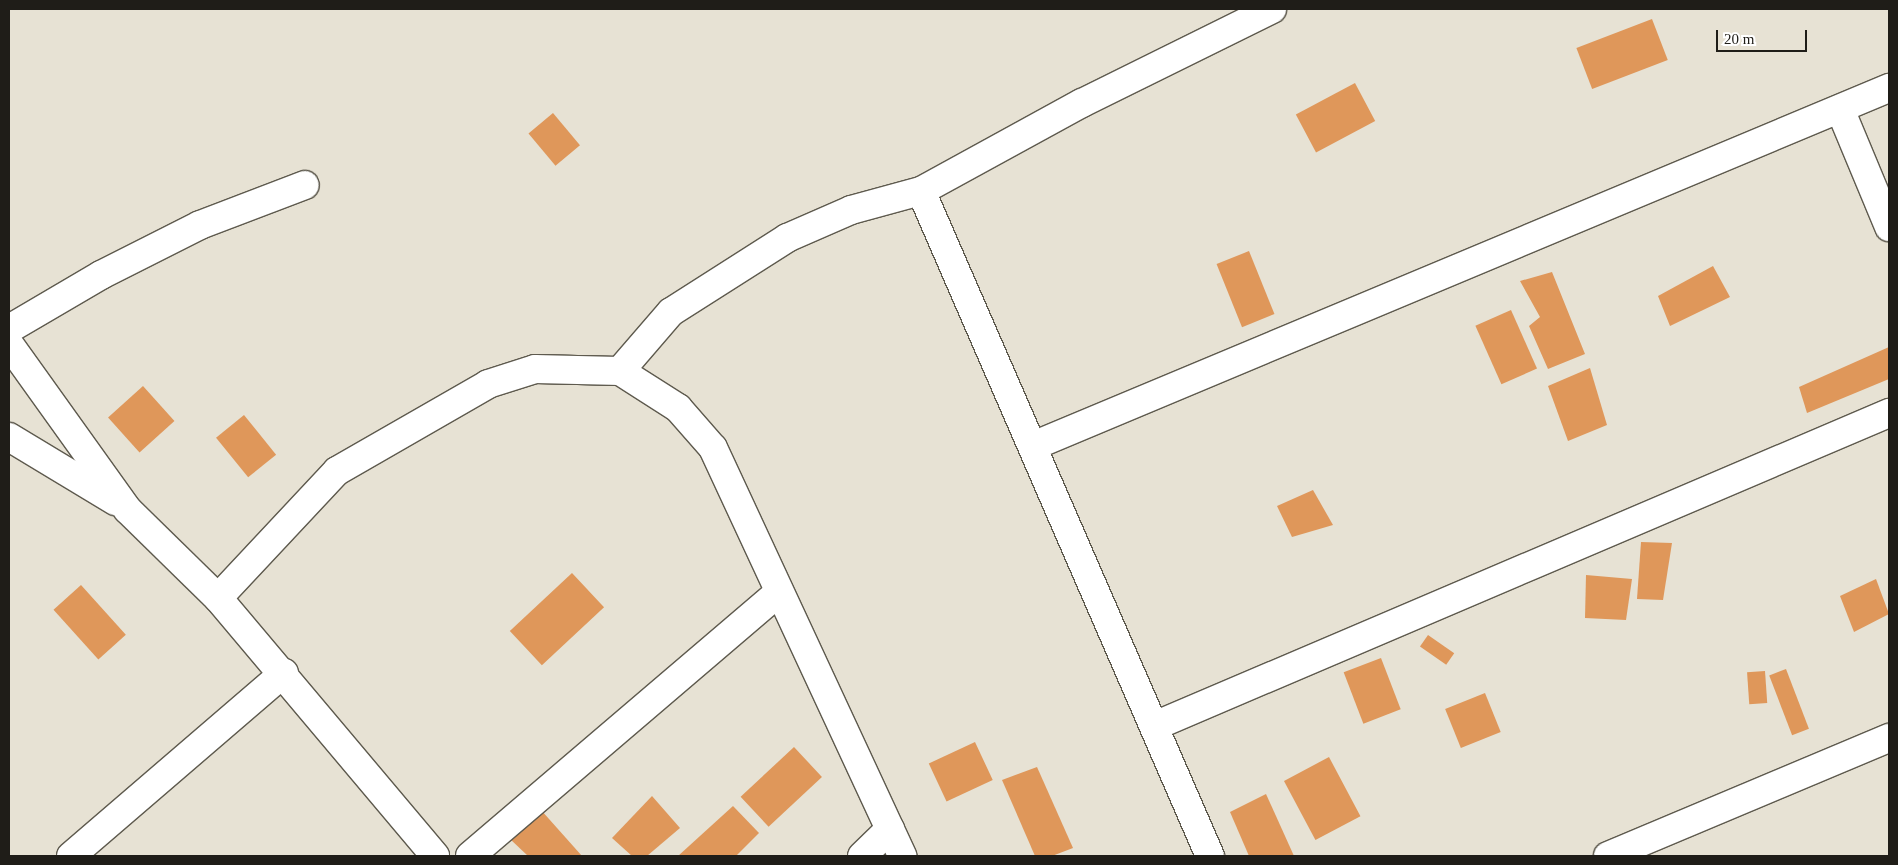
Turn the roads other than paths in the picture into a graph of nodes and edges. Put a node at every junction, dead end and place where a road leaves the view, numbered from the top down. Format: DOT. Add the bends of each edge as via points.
graph roads {
  1 [pos="1272,9"];
  2 [pos="1889,88"];
  3 [pos="1840,109"];
  4 [pos="306,185"];
  5 [pos="921,191"];
  6 [pos="1889,227"];
  7 [pos="9,329"];
  8 [pos="9,344"];
  9 [pos="620,371"];
  10 [pos="1889,413"];
  11 [pos="9,437"];
  12 [pos="1033,446"];
  13 [pos="128,510"];
  14 [pos="779,592"];
  15 [pos="218,598"];
  16 [pos="284,673"];
  17 [pos="1156,725"];
  18 [pos="1889,738"];
  19 [pos="890,829"];
  20 [pos="71,856"];
  21 [pos="435,856"];
  22 [pos="470,856"];
  23 [pos="862,856"];
  24 [pos="902,856"];
  25 [pos="1210,856"];
  26 [pos="1608,856"];
  1 -- 5 [label="street" via="1082,103"];
  2 -- 3 [label="street"];
  3 -- 6 [label="street"];
  3 -- 12 [label="street"];
  4 -- 7 [label="street" via="200,225 101,275"];
  5 -- 9 [label="street" via="851,210 787,238 733,268 671,312"];
  5 -- 12 [label="street"];
  8 -- 13 [label="street"];
  9 -- 14 [label="street" via="678,408 713,448"];
  9 -- 15 [label="street" via="535,369 488,384 337,471"];
  10 -- 17 [label="street"];
  11 -- 13 [label="street"];
  12 -- 17 [label="street"];
  13 -- 15 [label="street"];
  14 -- 19 [label="street"];
  14 -- 22 [label="street"];
  15 -- 16 [label="street"];
  16 -- 20 [label="street"];
  16 -- 21 [label="street"];
  17 -- 25 [label="street"];
  18 -- 26 [label="street"];
  19 -- 23 [label="street"];
  19 -- 24 [label="street"];
}
